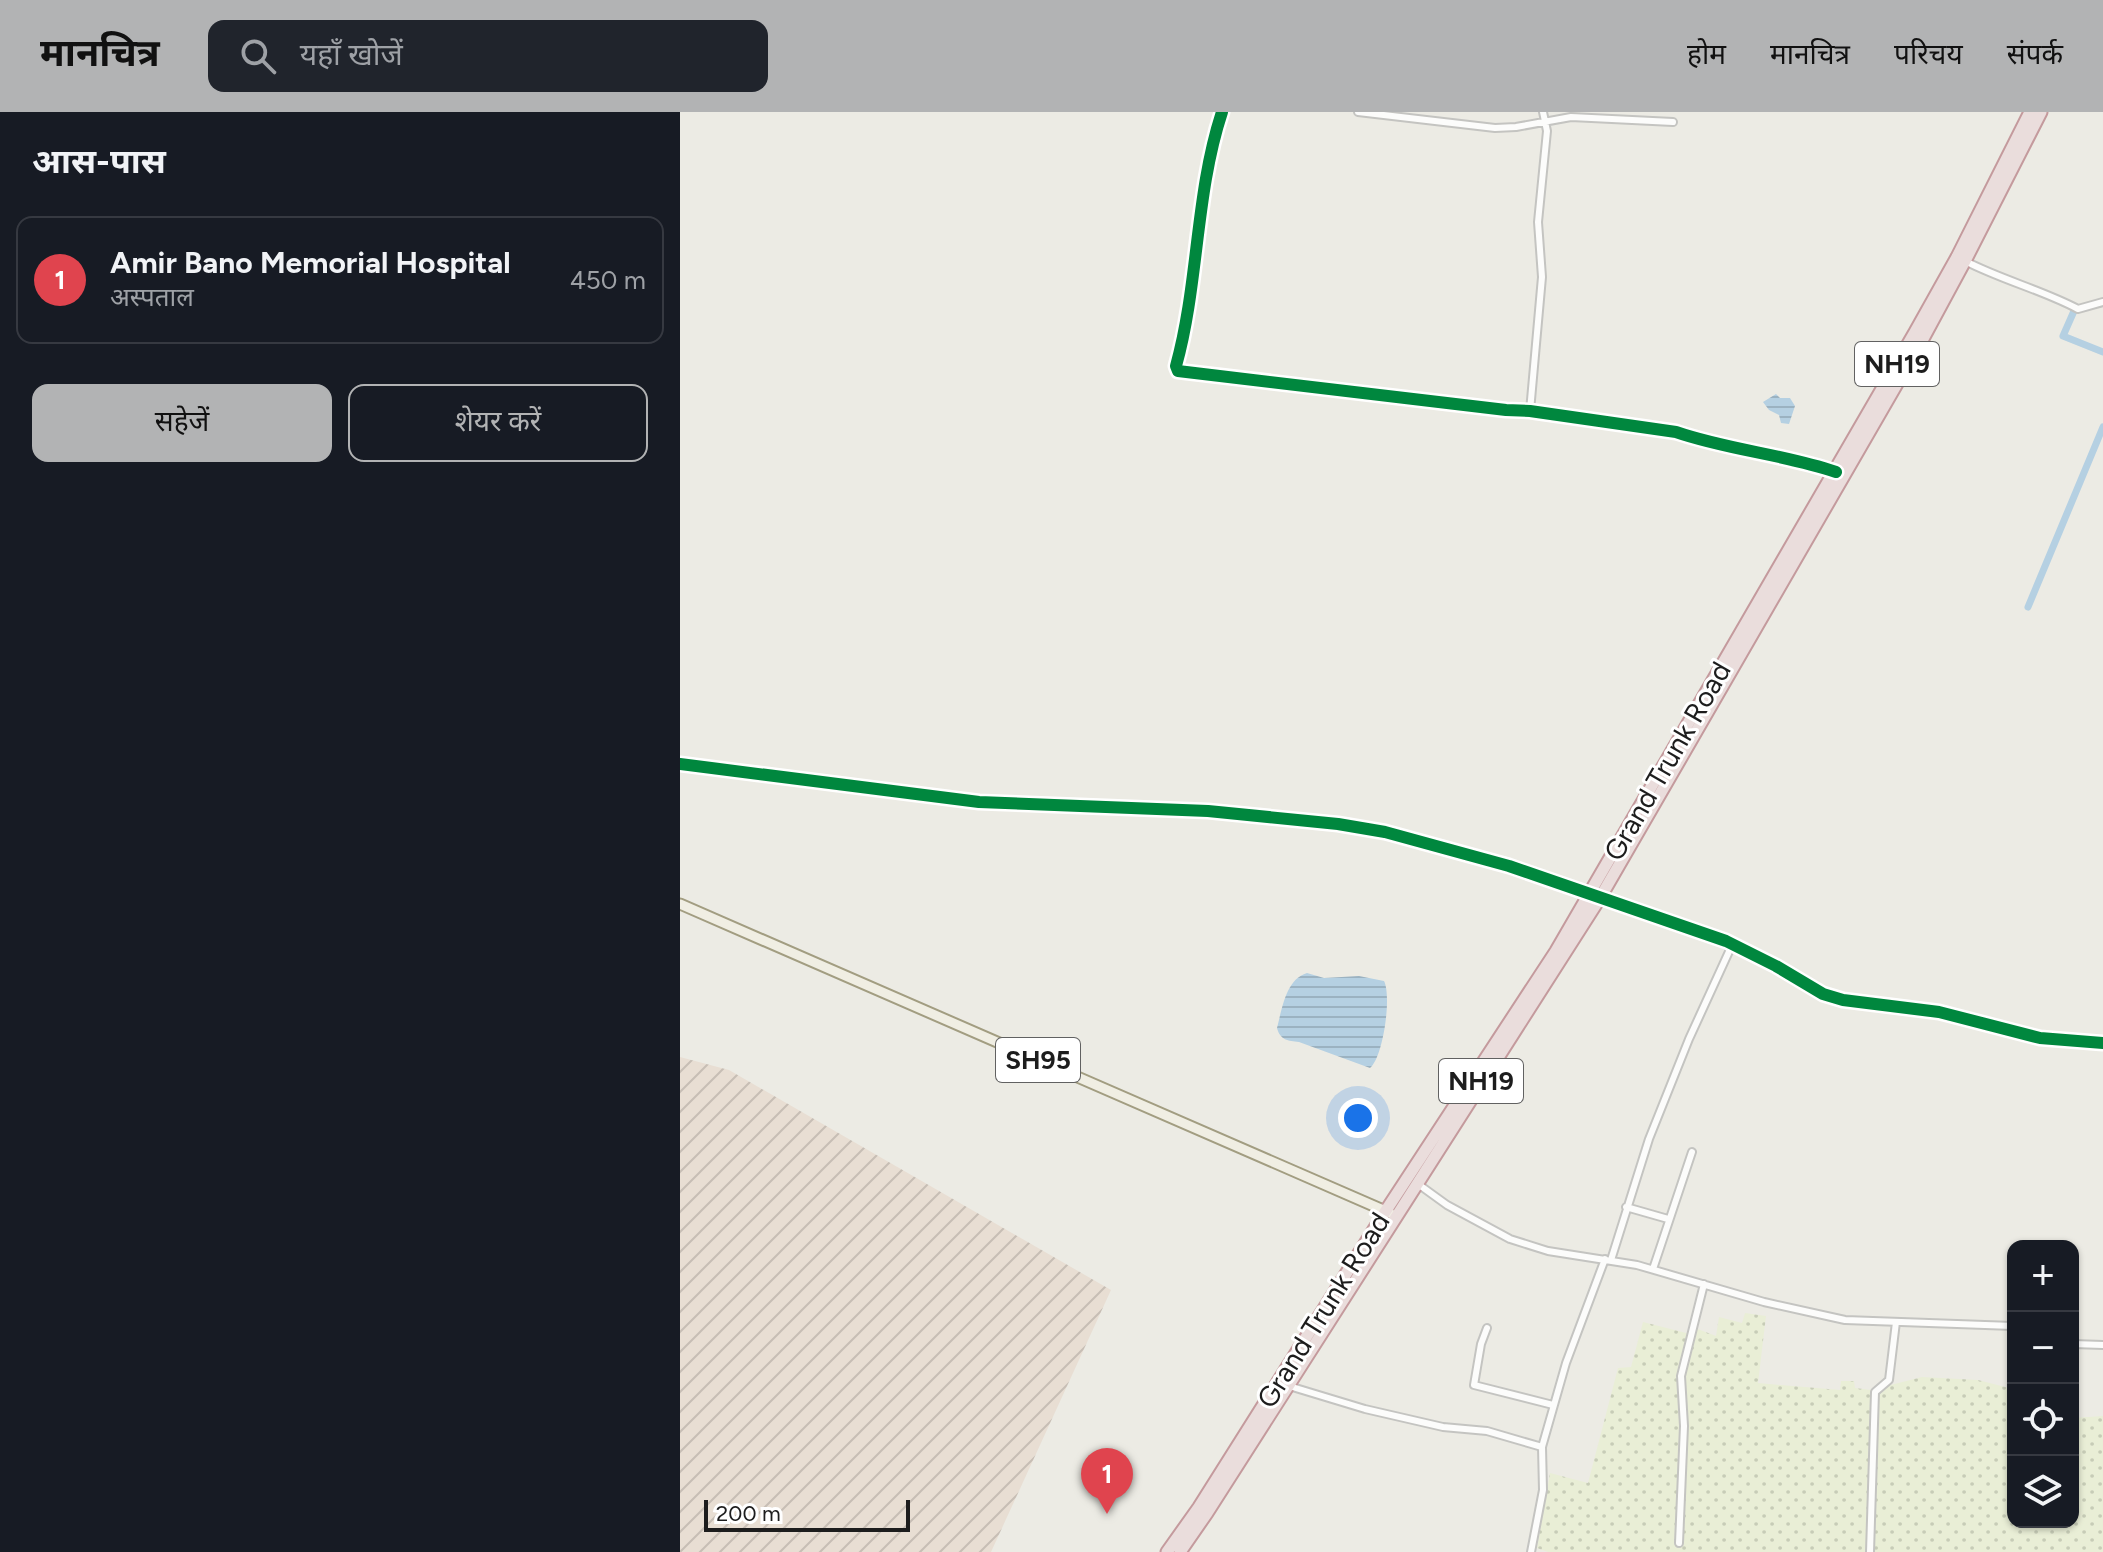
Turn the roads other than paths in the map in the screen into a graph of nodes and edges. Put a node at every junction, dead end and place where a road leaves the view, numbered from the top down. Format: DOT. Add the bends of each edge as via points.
graph roads {
  1 [pos="1222,112"];
  2 [pos="1358,112"];
  3 [pos="1543,112"];
  4 [pos="2030,112"];
  5 [pos="2041,112"];
  6 [pos="1545,122"];
  7 [pos="1673,122"];
  8 [pos="2010,163"];
  9 [pos="1965,261"];
  10 [pos="1945,288"];
  11 [pos="2103,302"];
  12 [pos="1901,366"];
  13 [pos="1530,411"];
  14 [pos="1836,472"];
  15 [pos="1832,488"];
  16 [pos="680,764"];
  17 [pos="1595,896"];
  18 [pos="680,904"];
  19 [pos="1732,945"];
  20 [pos="2103,1043"];
  21 [pos="1692,1152"];
  22 [pos="1412,1181"];
  23 [pos="1626,1207"];
  24 [pos="1391,1213"];
  25 [pos="1668,1219"];
  26 [pos="1608,1260"];
  27 [pos="1653,1269"];
  28 [pos="1704,1284"];
  29 [pos="1896,1322"];
  30 [pos="2007,1326"];
  31 [pos="1487,1328"];
  32 [pos="2079,1344"];
  33 [pos="2103,1345"];
  34 [pos="1284,1383"];
  35 [pos="1553,1405"];
  36 [pos="1542,1447"];
  37 [pos="1189,1530"];
  38 [pos="1679,1543"];
  39 [pos="1167,1552"];
  40 [pos="1180,1552"];
  41 [pos="1531,1552"];
  42 [pos="1870,1552"];
  1 -- 13 [label="street" via="1212,142 1178,371"];
  2 -- 6 [label="street" via="1495,128"];
  3 -- 6 [label="street"];
  4 -- 8 [label="highway, Grand Trunk Road / NH19"];
  5 -- 8 [label="highway, Grand Trunk Road / NH19"];
  6 -- 7 [label="street" via="1571,117"];
  6 -- 13 [label="street" via="1538,222 1542,277"];
  8 -- 9 [label="highway, Grand Trunk Road / NH19"];
  8 -- 10 [label="highway, Grand Trunk Road / NH19"];
  9 -- 10 [label="highway, Grand Trunk Road / NH19"];
  9 -- 11 [label="street" via="2078,309"];
  10 -- 12 [label="highway, Grand Trunk Road / NH19"];
  12 -- 14 [label="highway, Grand Trunk Road / NH19"];
  12 -- 15 [label="highway, Grand Trunk Road / NH19"];
  13 -- 14 [label="street" via="1676,432"];
  14 -- 15 [label="highway, Grand Trunk Road / NH19"];
  15 -- 17 [label="highway, Grand Trunk Road / NH19"];
  16 -- 17 [label="street" via="979,802 1208,811 1338,824 1455,849"];
  17 -- 19 [label="street"];
  17 -- 22 [label="highway, Grand Trunk Road / NH19" via="1565,956 1471,1087"];
  18 -- 24 [label="main road, SH95"];
  19 -- 20 [label="street" via="1843,1000 1939,1012 2040,1038"];
  19 -- 23 [label="street" via="1654,1124"];
  21 -- 25 [label="street"];
  22 -- 24 [label="highway, Grand Trunk Road / NH19"];
  22 -- 26 [label="street" via="1510,1239"];
  23 -- 25 [label="street"];
  23 -- 26 [label="street"];
  24 -- 34 [label="highway, Grand Trunk Road / NH19"];
  25 -- 27 [label="street"];
  26 -- 27 [label="street"];
  26 -- 35 [label="street"];
  27 -- 28 [label="street"];
  28 -- 29 [label="street" via="1845,1320"];
  28 -- 38 [label="street" via="1681,1376"];
  29 -- 30 [label="street"];
  29 -- 42 [label="street" via="1889,1380 1875,1392"];
  31 -- 35 [label="street" via="1474,1385"];
  32 -- 33 [label="street"];
  34 -- 36 [label="street" via="1365,1409 1487,1431"];
  34 -- 37 [label="highway, Grand Trunk Road / NH19"];
  35 -- 36 [label="street"];
  36 -- 41 [label="street" via="1543,1490"];
  37 -- 39 [label="highway, Grand Trunk Road / NH19"];
  37 -- 40 [label="highway, Grand Trunk Road / NH19"];
}
